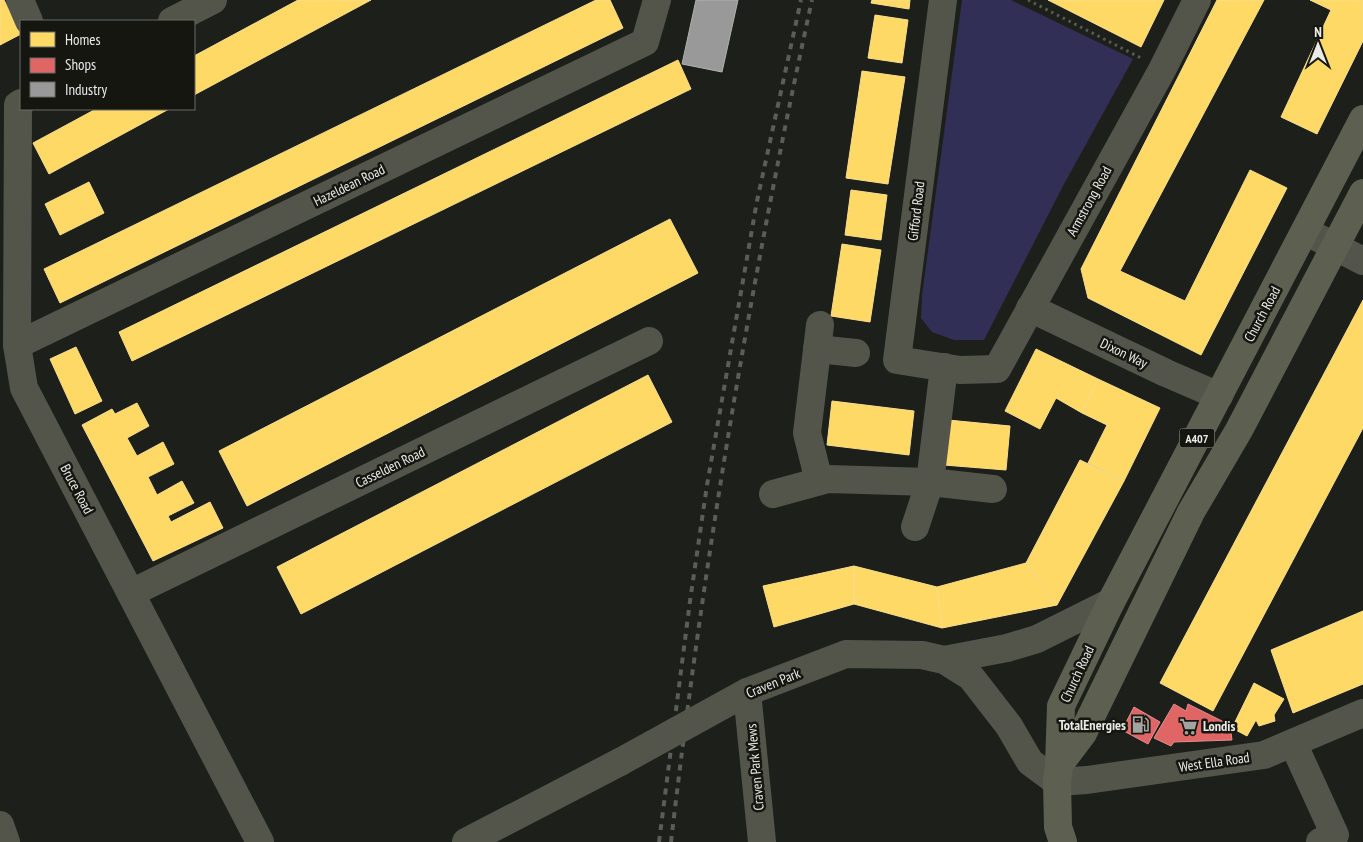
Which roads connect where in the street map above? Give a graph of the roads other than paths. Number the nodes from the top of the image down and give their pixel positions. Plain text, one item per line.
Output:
1 (20, 0) edge
2 (213, 0) edge
3 (942, 0) edge
4 (1197, 0) edge
5 (656, 2) edge
6 (30, 20) edge
7 (174, 20) edge
8 (20, 104) edge
9 (1363, 119) edge
10 (1363, 193) edge
11 (1305, 231) junction
12 (1334, 246) junction
13 (1363, 261) edge
14 (1030, 308) junction
15 (649, 341) dead end
16 (17, 345) junction
17 (856, 353) dead end
18 (952, 368) junction
19 (1219, 396) junction
20 (819, 482) junction
21 (930, 482) junction
22 (993, 489) dead end
23 (773, 494) dead end
24 (915, 527) dead end
25 (131, 593) junction
26 (1111, 602) junction
27 (944, 660) junction
28 (747, 692) junction
29 (1363, 713) edge
30 (1293, 744) junction
31 (1058, 774) junction
32 (260, 842) edge
33 (466, 842) edge
34 (762, 842) edge
35 (1063, 842) edge
36 (1320, 842) edge

1 - 6 street
2 - 7 street
3 - 18 street, Gifford Road
4 - 14 street, Armstrong Road
5 - 16 street, Hazeldean Road
8 - 16 street, Bruce Road
9 - 11 main road, Church Road / A407
10 - 12 main road, A407
11 - 12 street
11 - 19 main road, Church Road / A407
12 - 13 street
12 - 31 main road, A407
14 - 18 street, Armstrong Road
14 - 19 street, Dixon Way
15 - 25 street, Casselden Road
16 - 25 street, Bruce Road
17 - 20 street
18 - 21 street
19 - 26 main road, Church Road / A407
20 - 21 street
20 - 23 street
21 - 22 street
21 - 24 street
25 - 32 street, Bruce Road
26 - 27 street
26 - 31 main road, Church Road / A407
27 - 28 street, Craven Park
27 - 31 street, Craven Park
28 - 33 street, Craven Park, bridge
28 - 34 street, Craven Park Mews
29 - 30 street, West Ella Road
30 - 31 street, West Ella Road
30 - 36 street
31 - 35 main road, A407

